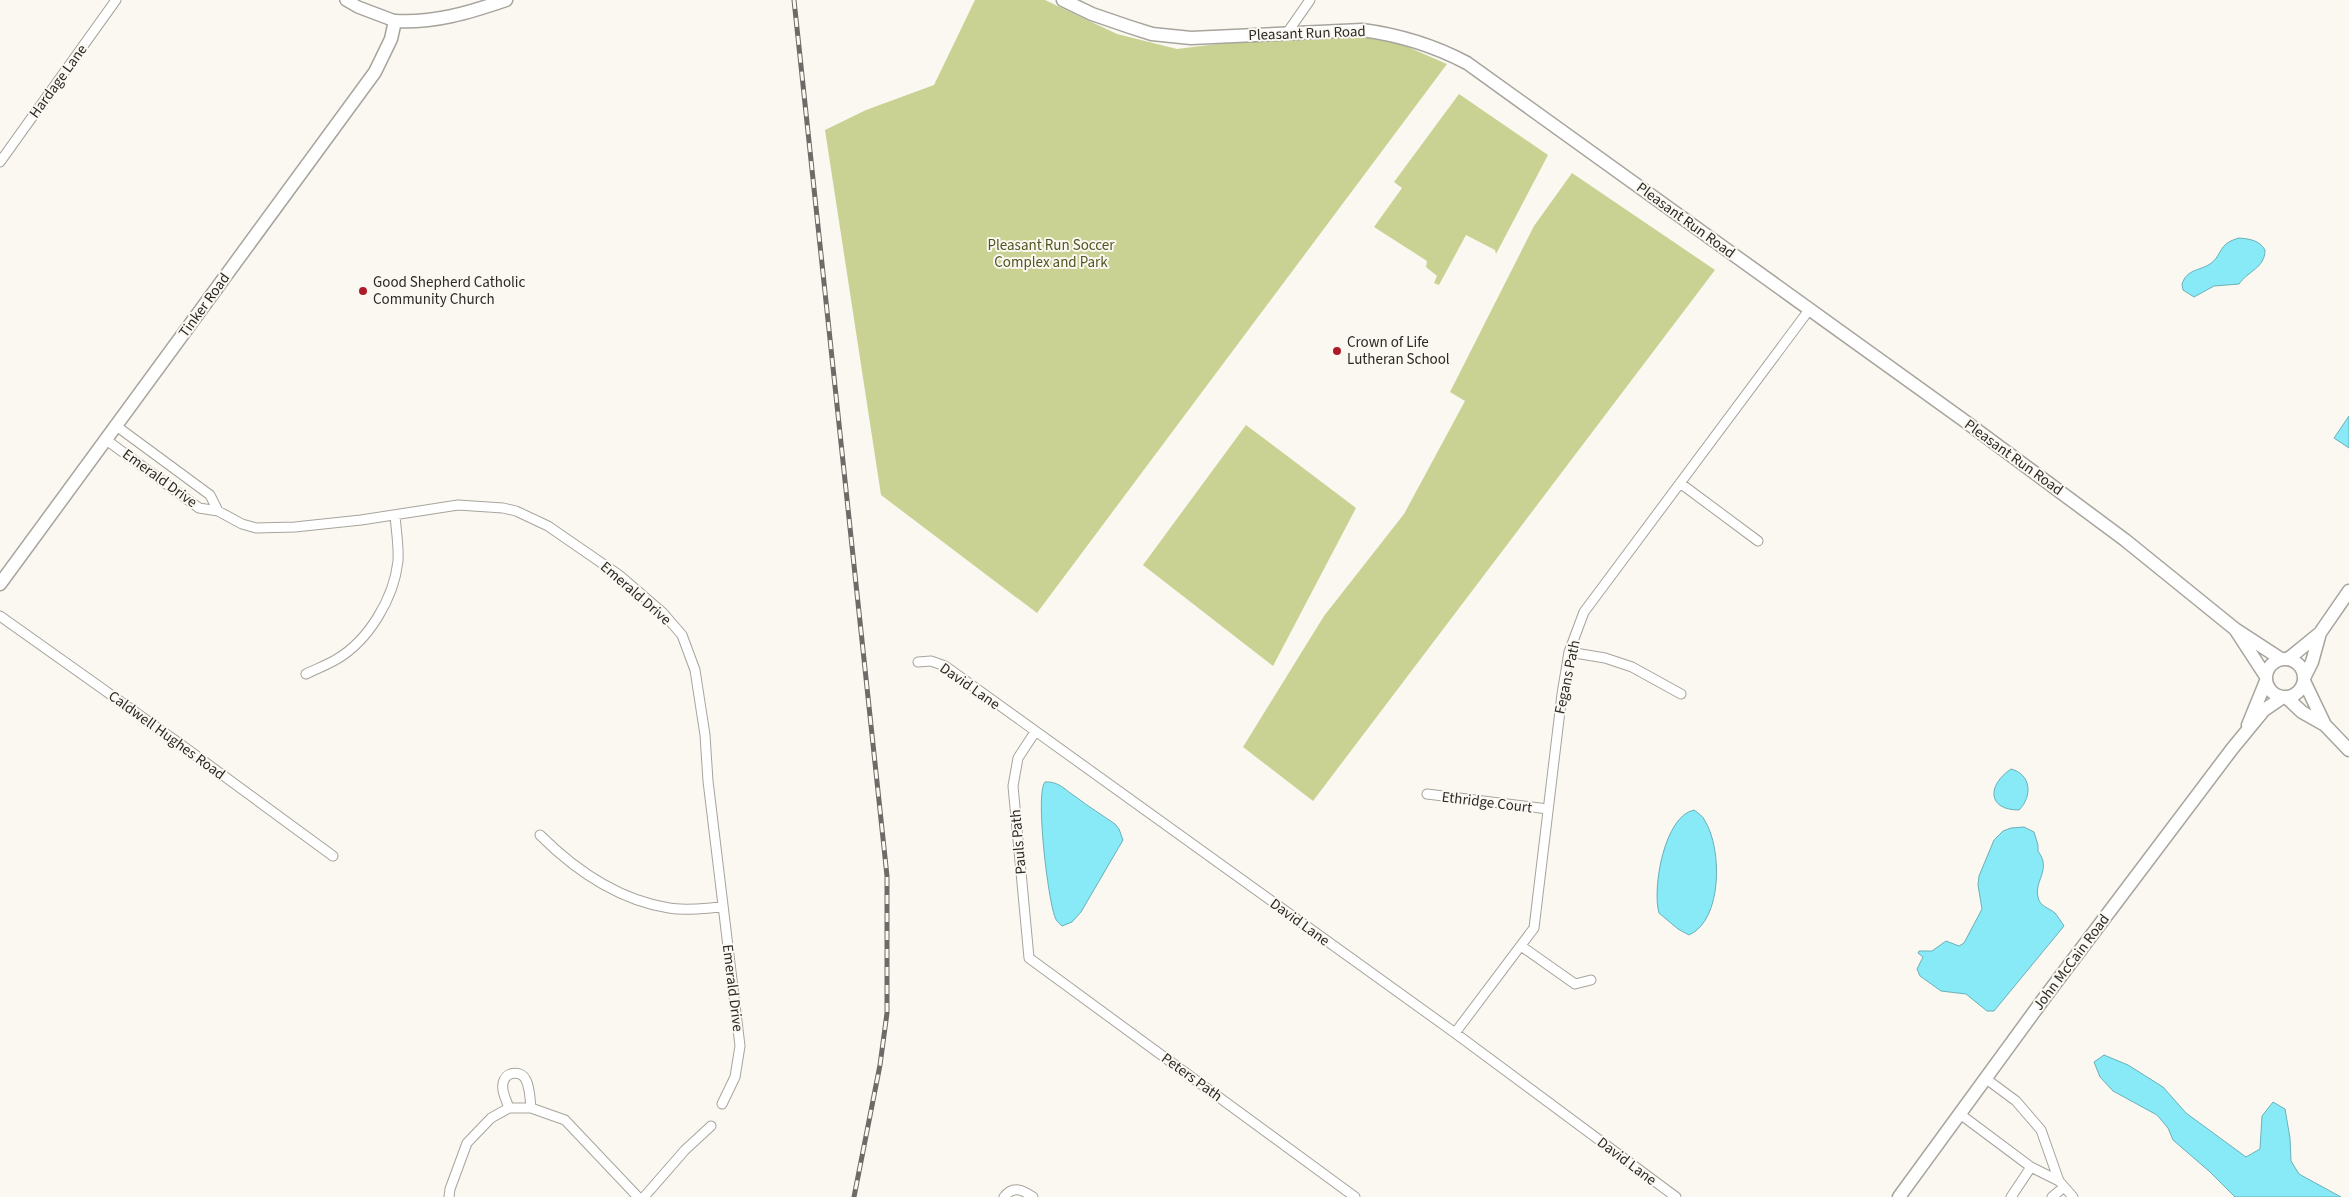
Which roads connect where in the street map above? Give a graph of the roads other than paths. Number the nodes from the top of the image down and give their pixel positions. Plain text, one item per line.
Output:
1 (116, 0) edge
2 (346, 0) edge
3 (506, 0) edge
4 (1063, 0) edge
5 (1310, 0) edge
6 (395, 20) junction
7 (1287, 33) junction
8 (0, 162) edge
9 (1809, 310) junction
10 (115, 425) junction
11 (105, 439) junction
12 (1680, 483) junction
13 (218, 511) junction
14 (395, 515) junction
15 (1758, 541) dead end
16 (0, 584) edge
17 (2349, 591) edge
18 (0, 616) edge
19 (2235, 629) junction
20 (2320, 633) junction
21 (1569, 652) junction
22 (2284, 659) junction
23 (918, 662) dead end
24 (2256, 662) junction
25 (2312, 662) junction
26 (306, 674) dead end
27 (2266, 678) junction
28 (2304, 679) junction
29 (1681, 694) dead end
30 (2260, 695) junction
31 (2285, 697) junction
32 (2313, 699) junction
33 (2325, 725) junction
34 (2247, 730) junction
35 (1035, 732) junction
36 (2349, 750) edge
37 (1427, 794) dead end
38 (1548, 810) junction
39 (540, 835) dead end
40 (333, 856) dead end
41 (723, 907) junction
42 (1521, 946) junction
43 (1029, 958) joint
44 (1591, 980) dead end
45 (1455, 1033) junction
46 (1985, 1078) junction
47 (722, 1104) dead end
48 (509, 1108) junction
49 (531, 1108) junction
50 (1960, 1114) junction
51 (711, 1126) dead end
52 (2031, 1167) junction
53 (2062, 1184) junction
54 (449, 1197) edge
55 (638, 1197) edge
56 (644, 1197) edge
57 (1004, 1197) edge
58 (1033, 1197) edge
59 (1355, 1197) edge
60 (1676, 1197) edge
61 (1899, 1197) edge
62 (2011, 1197) edge
63 (2052, 1197) edge
64 (2073, 1197) edge

1 - 8 street, Hardage Lane
2 - 6 street
3 - 6 main road
4 - 7 main road, Pleasant Run Road
5 - 7 street
6 - 10 main road, Tinker Road
7 - 9 main road, Pleasant Run Road
9 - 12 street, Fegans Path
9 - 19 main road, Pleasant Run Road
10 - 11 main road, Tinker Road
10 - 13 street, Emerald Drive
11 - 13 street, Emerald Drive
11 - 16 main road, Tinker Road
12 - 15 street
12 - 21 street, Fegans Path
13 - 14 street, Emerald Drive
14 - 26 street
14 - 41 street, Emerald Drive
17 - 20 main road
18 - 40 street, Caldwell Hughes Road
19 - 22 main road, Pleasant Run Road
19 - 24 main road, Pleasant Run Road
20 - 22 main road
20 - 25 main road
21 - 29 street
21 - 38 street, Fegans Path
22 - 27 main road
22 - 28 main road
23 - 35 street, David Lane
24 - 27 main road, Pleasant Run Road
24 - 30 main road
25 - 28 main road
25 - 32 main road
27 - 30 main road, John McCain Road
27 - 31 main road
28 - 31 main road
28 - 32 main road
30 - 34 main road, John McCain Road
31 - 33 main road
31 - 34 main road, John McCain Road
32 - 33 main road
33 - 36 main road
34 - 46 main road, John McCain Road
35 - 43 street, Pauls Path
35 - 45 street, David Lane
37 - 38 street, Ethridge Court
38 - 42 street, Fegans Path
39 - 41 street
41 - 47 street, Emerald Drive
42 - 44 street
42 - 45 street, Fegans Path
43 - 59 street, Peters Path
45 - 60 street, David Lane
46 - 50 main road, John McCain Road
46 - 53 street
48 - 49 street
48 - 49 street
48 - 54 street
49 - 55 street
50 - 52 street
50 - 61 main road, John McCain Road
51 - 56 street
52 - 53 street
52 - 62 street
53 - 63 street
53 - 64 street
57 - 58 street

